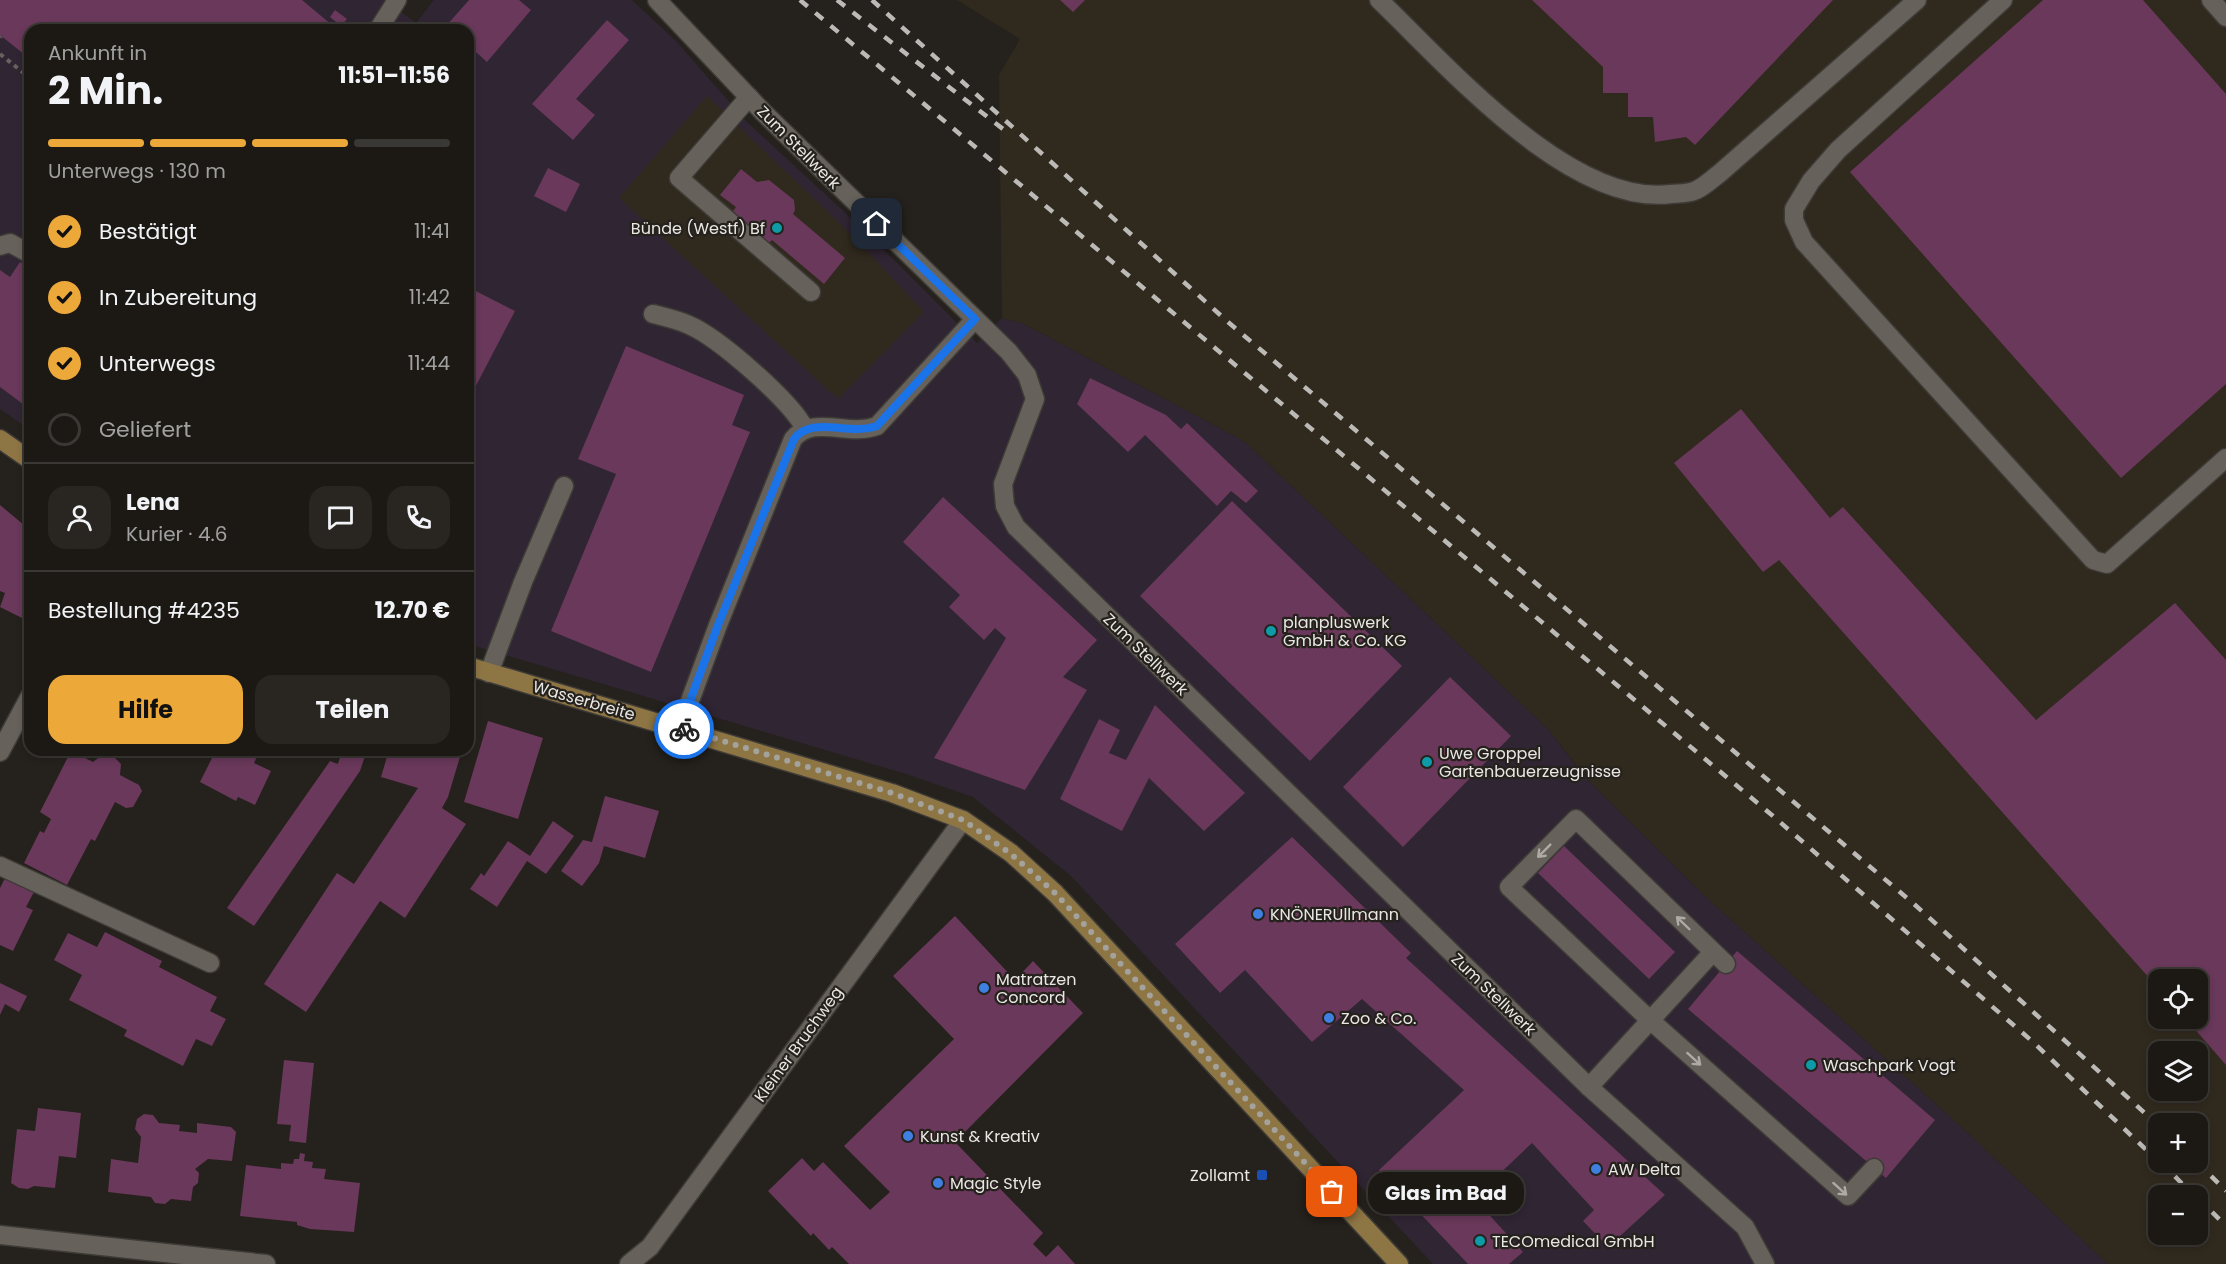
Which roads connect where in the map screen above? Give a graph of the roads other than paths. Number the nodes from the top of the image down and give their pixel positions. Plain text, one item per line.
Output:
1 (397, 0) edge
2 (657, 0) edge
3 (1379, 0) edge
4 (1917, 0) edge
5 (2003, 0) edge
6 (2211, 0) edge
7 (2226, 17) edge
8 (382, 24) edge
9 (749, 97) junction
10 (0, 246) edge
11 (24, 251) edge
12 (811, 292) dead end
13 (653, 314) dead end
14 (975, 319) junction
15 (806, 429) junction
16 (0, 439) edge
17 (24, 456) edge
18 (2226, 458) edge
19 (564, 486) dead end
20 (474, 668) edge
21 (489, 672) junction
22 (24, 707) edge
23 (680, 728) junction
24 (0, 752) edge
25 (963, 820) junction
26 (0, 866) edge
27 (210, 963) dead end
28 (1650, 1020) junction
29 (1589, 1087) junction
30 (1874, 1168) dead end
31 (0, 1235) edge
32 (266, 1264) edge
33 (629, 1264) edge
34 (1399, 1264) edge
35 (1765, 1264) edge

1 - 8 street
2 - 9 street, Zum Stellwerk
3 - 4 street
5 - 18 street
6 - 7 street
9 - 12 street
9 - 14 street, Zum Stellwerk
10 - 11 street
13 - 15 street
14 - 15 street
14 - 29 street, Zum Stellwerk
15 - 23 street
16 - 17 main road
19 - 21 street
20 - 21 main road, Wasserbreite
21 - 23 main road, Wasserbreite
22 - 24 street
23 - 25 main road, Wasserbreite
25 - 33 street, Kleiner Bruchweg
25 - 34 main road, Wasserbreite
26 - 27 street
28 -> 28 street
28 - 29 street
28 -> 30 street
29 - 35 street, Zum Stellwerk
31 - 32 street

